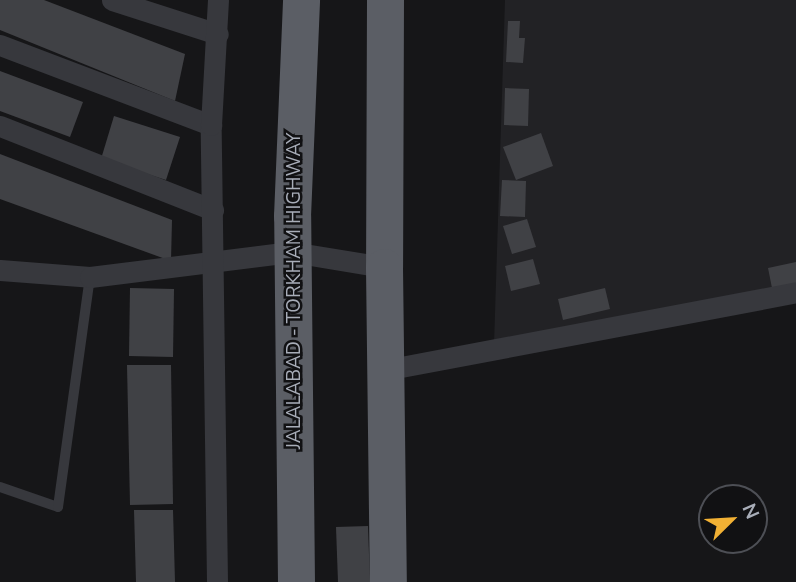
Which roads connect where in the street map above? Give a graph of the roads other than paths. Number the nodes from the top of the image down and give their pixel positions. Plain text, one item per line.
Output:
1 (112, 0) edge
2 (218, 0) edge
3 (301, 0) edge
4 (386, 0) edge
5 (218, 34) junction
6 (0, 45) edge
7 (211, 125) junction
8 (0, 126) edge
9 (213, 210) junction
10 (292, 252) junction
11 (215, 259) junction
12 (384, 267) junction
13 (0, 270) edge
14 (90, 277) junction
15 (796, 292) edge
16 (385, 370) junction
17 (0, 487) edge
18 (217, 582) edge
19 (296, 582) edge
20 (388, 582) edge

1 - 5 street
2 - 5 street
3 - 10 highway, JALALABAD - TORKHAM HIGHWAY
4 - 12 highway
5 - 7 street
6 - 7 street
7 - 9 street
8 - 9 street
9 - 11 street
10 - 11 street
10 - 12 street
10 - 19 highway, JALALABAD - TORKHAM HIGHWAY
11 - 14 street
11 - 18 street
12 - 16 highway
13 - 14 street
14 - 17 lane
15 - 16 street
16 - 20 highway

